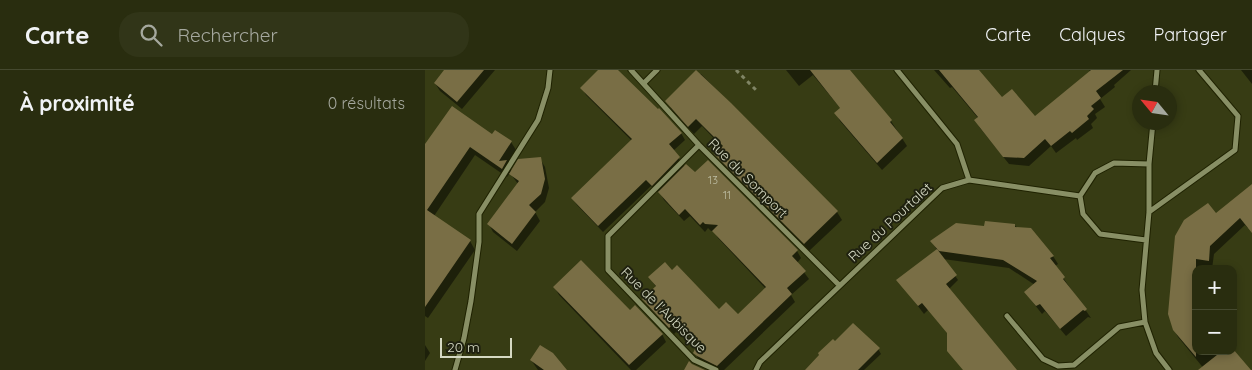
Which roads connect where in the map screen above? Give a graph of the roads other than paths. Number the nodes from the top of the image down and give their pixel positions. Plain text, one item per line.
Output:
1 (550, 70) edge
2 (631, 70) edge
3 (657, 70) edge
4 (897, 70) edge
5 (1157, 70) edge
6 (1199, 70) edge
7 (644, 83) junction
8 (1156, 85) edge
9 (1152, 130) edge
10 (699, 145) junction
11 (1149, 164) junction
12 (969, 180) junction
13 (1080, 196) junction
14 (1149, 212) junction
15 (1147, 240) junction
16 (839, 285) junction
17 (1007, 316) dead end
18 (1145, 322) junction
19 (1058, 368) edge
20 (455, 370) edge
21 (716, 370) edge
22 (756, 370) edge
23 (1169, 370) edge

1 - 20 street
2 - 7 street, Rue du Somport
3 - 7 street
4 - 12 street
5 - 8 street
6 - 14 street
7 - 10 street, Rue du Somport
9 - 11 street
10 - 16 street, Rue du Somport
10 - 21 street, Rue de l'Aubisque
11 - 13 street
11 - 14 street
12 - 13 street, Rue du Pourtalet
12 - 16 street, Rue du Pourtalet
13 - 15 street
14 - 15 street
15 - 18 street
16 - 22 street, Rue du Pourtalet
17 - 19 street
18 - 19 street
18 - 23 street

